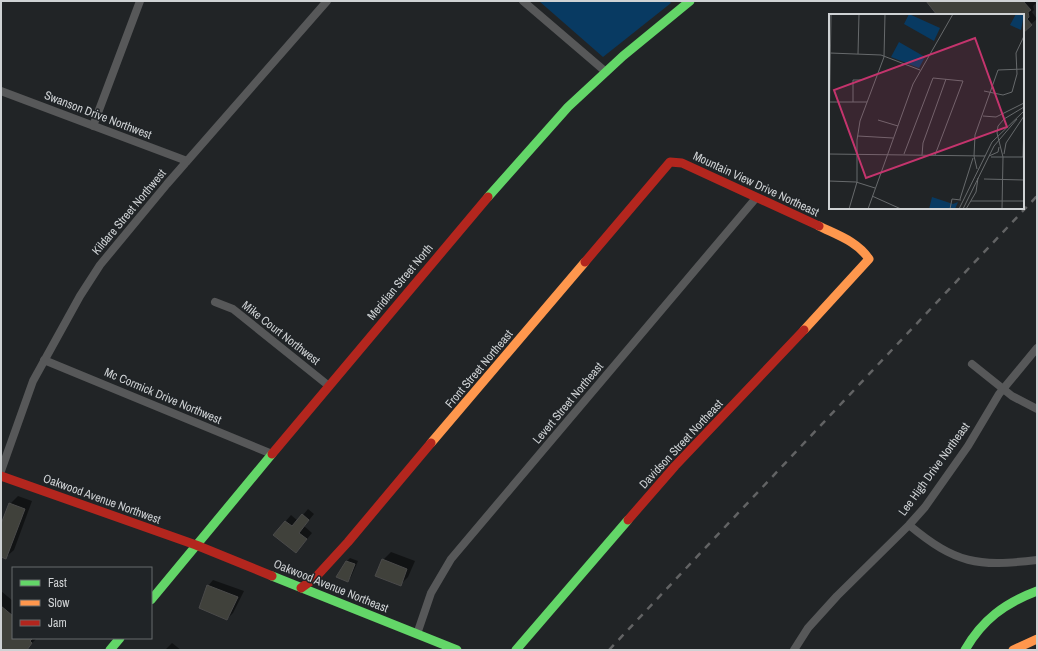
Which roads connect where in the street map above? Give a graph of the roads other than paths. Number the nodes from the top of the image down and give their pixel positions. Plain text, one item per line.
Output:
1 (140, 1) edge
2 (327, 1) edge
3 (523, 1) edge
4 (690, 1) edge
5 (606, 72) junction
6 (1, 91) edge
7 (93, 126) junction
8 (187, 161) junction
9 (670, 162) joint
10 (756, 198) junction
11 (869, 259) joint
12 (215, 302) dead end
13 (1037, 348) edge
14 (44, 360) junction
15 (972, 364) dead end
16 (329, 386) junction
17 (1003, 389) junction
18 (1037, 409) edge
19 (272, 454) junction
20 (1, 471) edge
21 (1, 476) edge
22 (909, 525) junction
23 (196, 545) junction
24 (1037, 560) edge
25 (302, 588) junction
26 (1037, 591) edge
27 (152, 599) edge
28 (417, 634) junction
29 (119, 639) edge
30 (1037, 639) edge
31 (110, 650) edge
32 (457, 650) edge
33 (516, 650) edge
34 (794, 650) edge
35 (965, 650) edge
36 (1013, 650) edge

1 - 7 street
2 - 8 street, Kildare Street Northwest
3 - 5 street
4 - 5 main road, Meridian Street North
5 - 16 main road, Meridian Street North
6 - 7 street, Swanson Drive Northwest
7 - 8 street, Swanson Drive Northwest
8 - 14 street, Kildare Street Northwest
9 - 10 main road, Mountain View Drive Northeast
9 - 25 main road, Front Street Northeast
10 - 11 main road, Mountain View Drive Northeast
10 - 28 street, Levert Street Northeast
11 - 33 main road, Davidson Street Northeast
12 - 16 street, Mike Court Northwest
13 - 17 street, Lee High Drive Northeast
14 - 19 street, Mc Cormick Drive Northwest
14 - 20 street, Kildare Street Northwest
15 - 17 street
16 - 19 main road, Meridian Street North
17 - 18 street
17 - 22 street, Lee High Drive Northeast
19 - 23 main road, Meridian Street North
21 - 23 main road, Oakwood Avenue Northwest
22 - 24 street
22 - 34 street, Lee High Drive Northeast
23 - 25 main road, Oakwood Avenue Northeast
23 - 27 main road, Meridian Street North
25 - 28 main road, Oakwood Avenue Northeast
26 - 35 main road
28 - 32 main road, Oakwood Avenue Northeast
29 - 31 main road
30 - 36 main road

